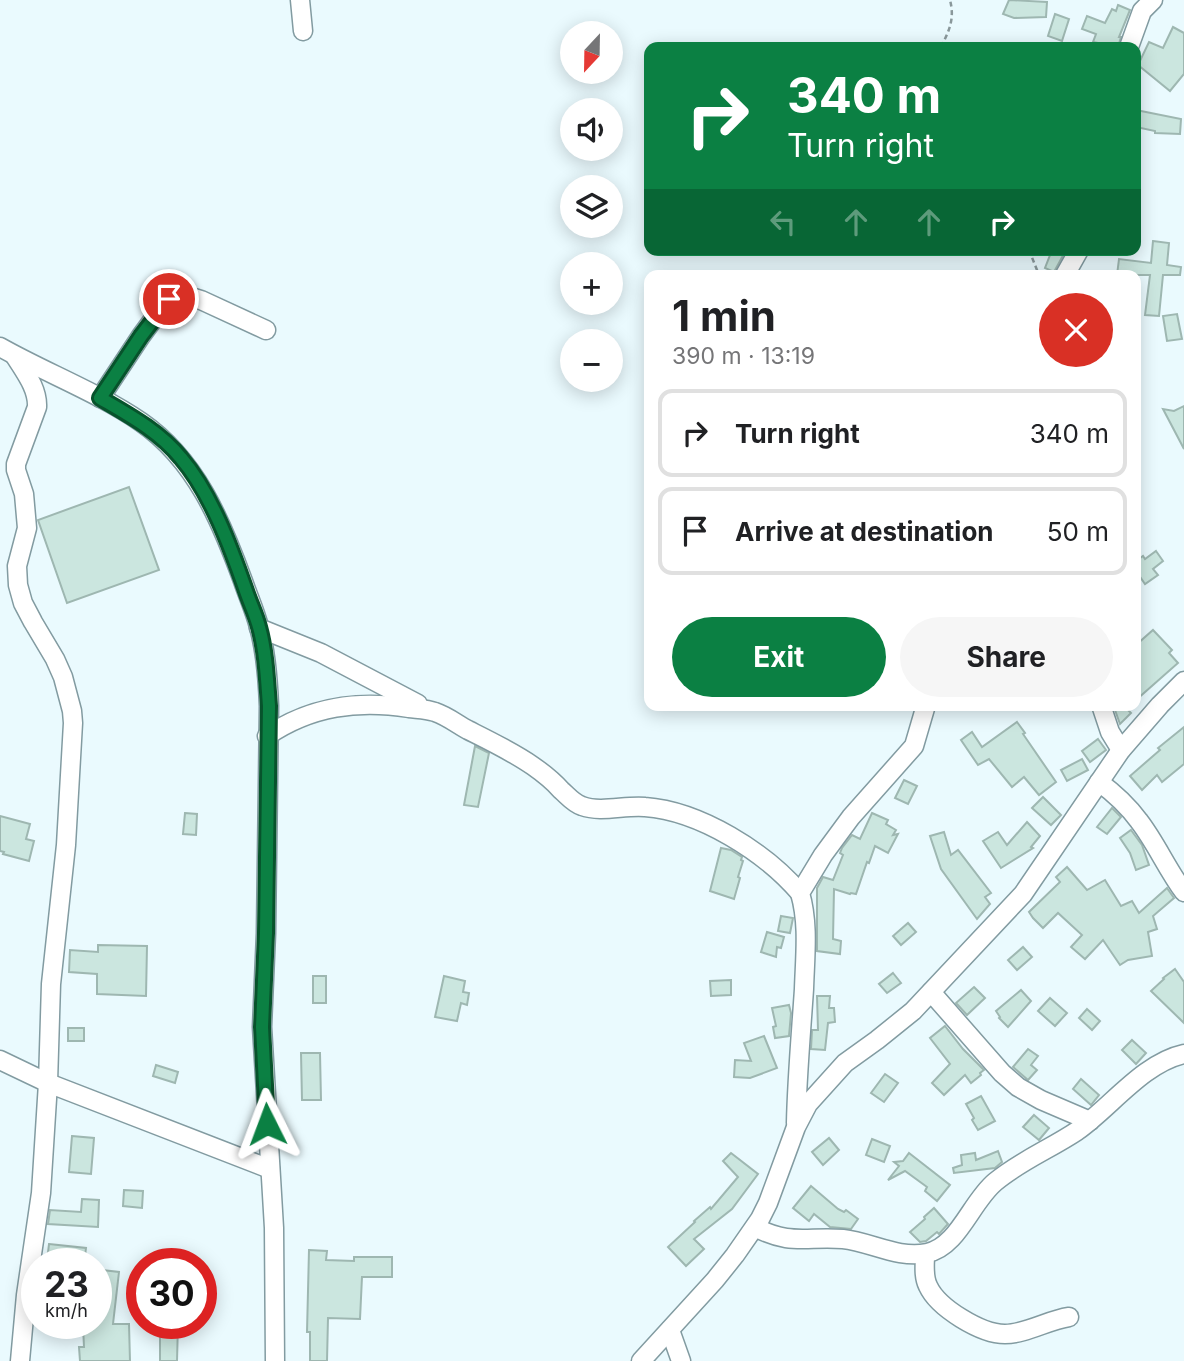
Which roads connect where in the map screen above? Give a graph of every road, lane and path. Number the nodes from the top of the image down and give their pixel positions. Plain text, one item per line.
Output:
1 (300, 0) edge
2 (950, 0) edge
3 (1145, 4) edge
4 (303, 31) dead end
5 (943, 42) edge
6 (1131, 42) edge
7 (265, 330) dead end
8 (7, 351) edge
9 (100, 398) junction
10 (260, 628) junction
11 (1184, 681) edge
12 (924, 711) edge
13 (1103, 711) edge
14 (434, 712) junction
15 (267, 736) junction
16 (1121, 750) junction
17 (1099, 782) junction
18 (1184, 892) edge
19 (800, 893) junction
20 (930, 992) junction
21 (1184, 1054) edge
22 (0, 1060) edge
23 (48, 1083) junction
24 (1090, 1121) junction
25 (796, 1127) junction
26 (270, 1169) junction
27 (755, 1227) junction
28 (925, 1254) junction
29 (1069, 1317) dead end
30 (670, 1330) junction
31 (20, 1361) edge
32 (275, 1361) edge
33 (641, 1361) edge
34 (681, 1361) edge

1 - 4 street
2 - 5 path
3 - 6 street
7 - 9 street
8 - 9 street
8 - 23 street
9 - 10 street
10 - 14 street
10 - 15 street
11 - 16 street
12 - 19 street
13 - 16 street
14 - 15 street
14 - 19 street
15 - 26 street
16 - 17 street
17 - 18 street
17 - 20 street
19 - 25 street
20 - 24 street
20 - 25 street
21 - 24 street
22 - 23 street
23 - 26 street
23 - 31 street
24 - 28 street
25 - 27 street
26 - 32 street
27 - 28 street
27 - 30 street
28 - 29 street
30 - 33 street
30 - 34 street

